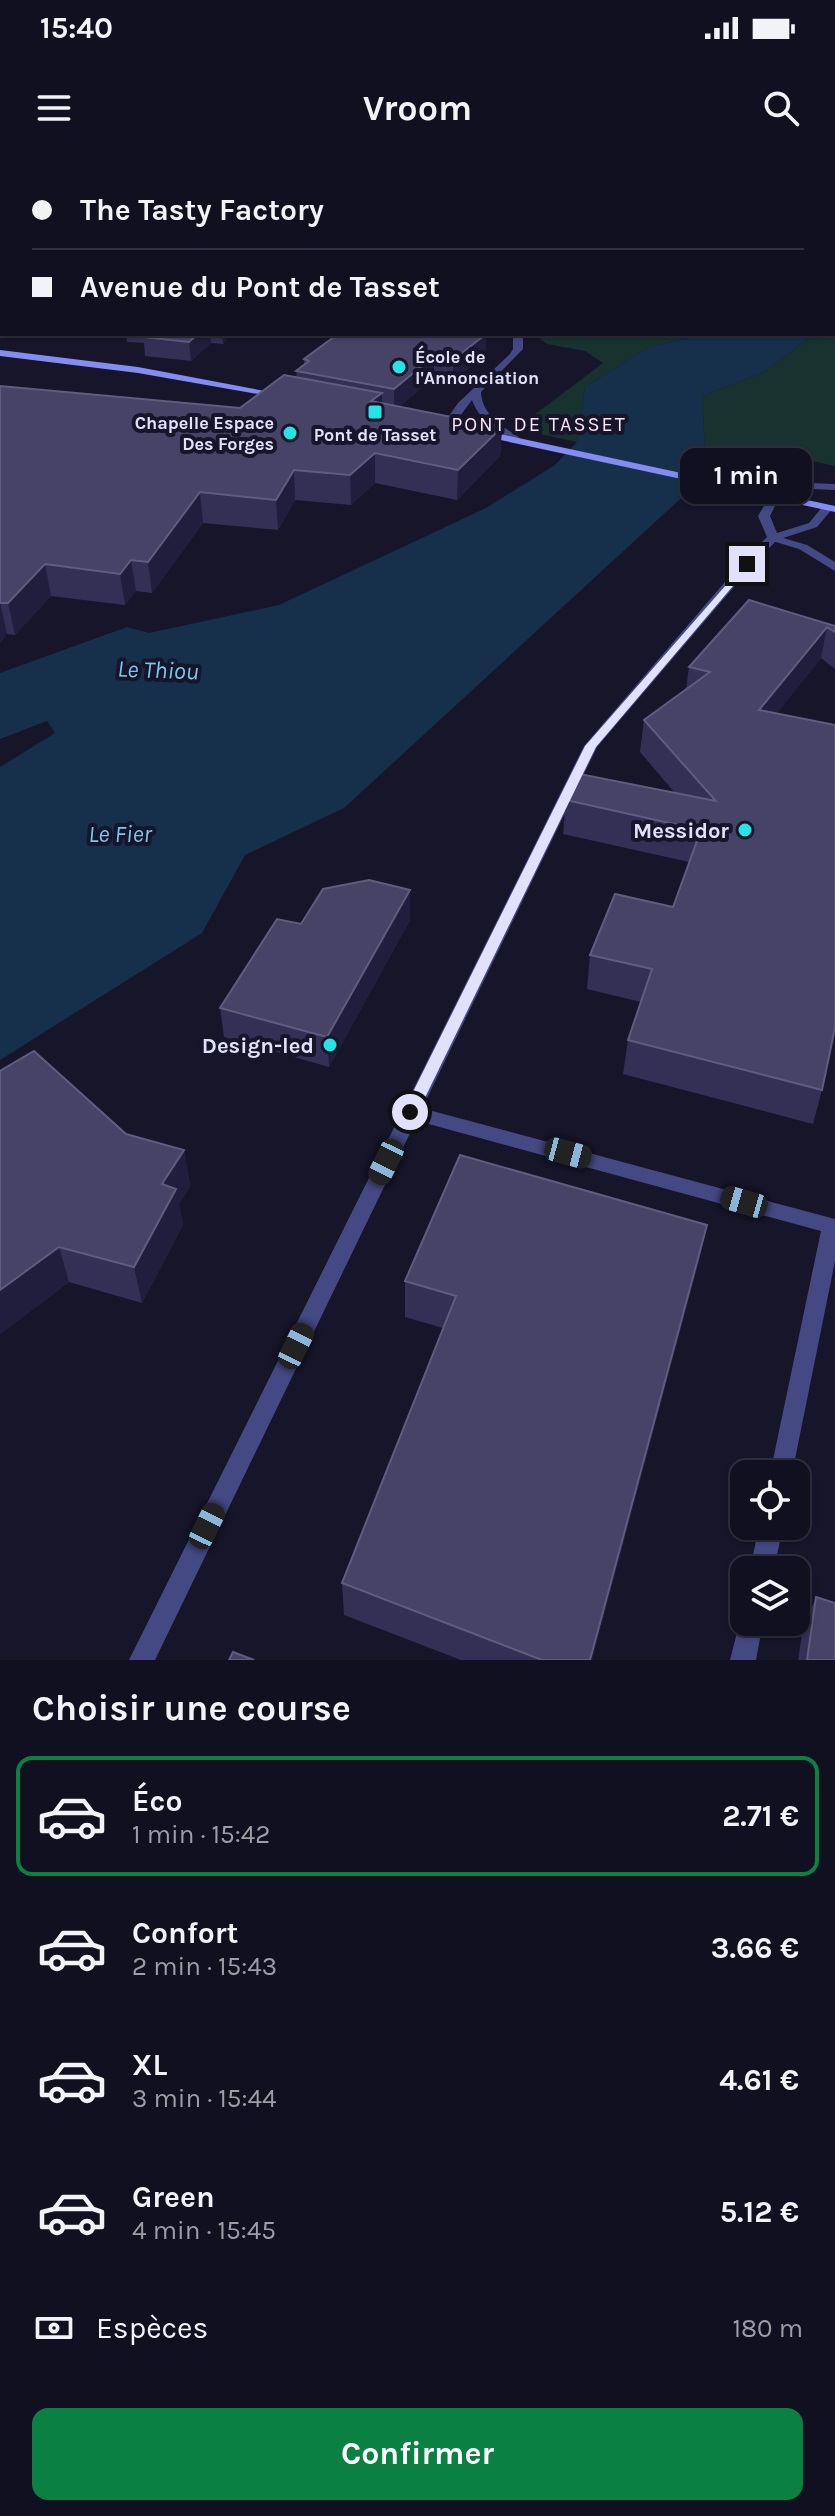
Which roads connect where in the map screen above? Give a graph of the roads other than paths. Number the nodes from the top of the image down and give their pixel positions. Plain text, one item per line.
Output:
1 (518, 336) edge
2 (0, 353) edge
3 (476, 390) junction
4 (287, 396) edge
5 (434, 424) edge
6 (457, 428) junction
7 (516, 440) junction
8 (835, 487) edge
9 (775, 496) junction
10 (831, 508) edge
11 (773, 538) junction
12 (835, 567) edge
13 (410, 1112) junction
14 (833, 1226) edge
15 (784, 1460) edge
16 (748, 1636) edge
17 (142, 1660) edge
18 (743, 1660) edge

1 - 3 street
2 - 4 main road
3 - 6 street
3 - 7 street
5 - 6 main road
6 - 7 main road
7 - 9 main road
8 - 9 street
9 - 10 main road
9 - 11 street
10 - 11 street
11 - 12 street
11 - 13 street
13 - 14 street
13 - 17 street
14 - 15 street
16 - 18 street

